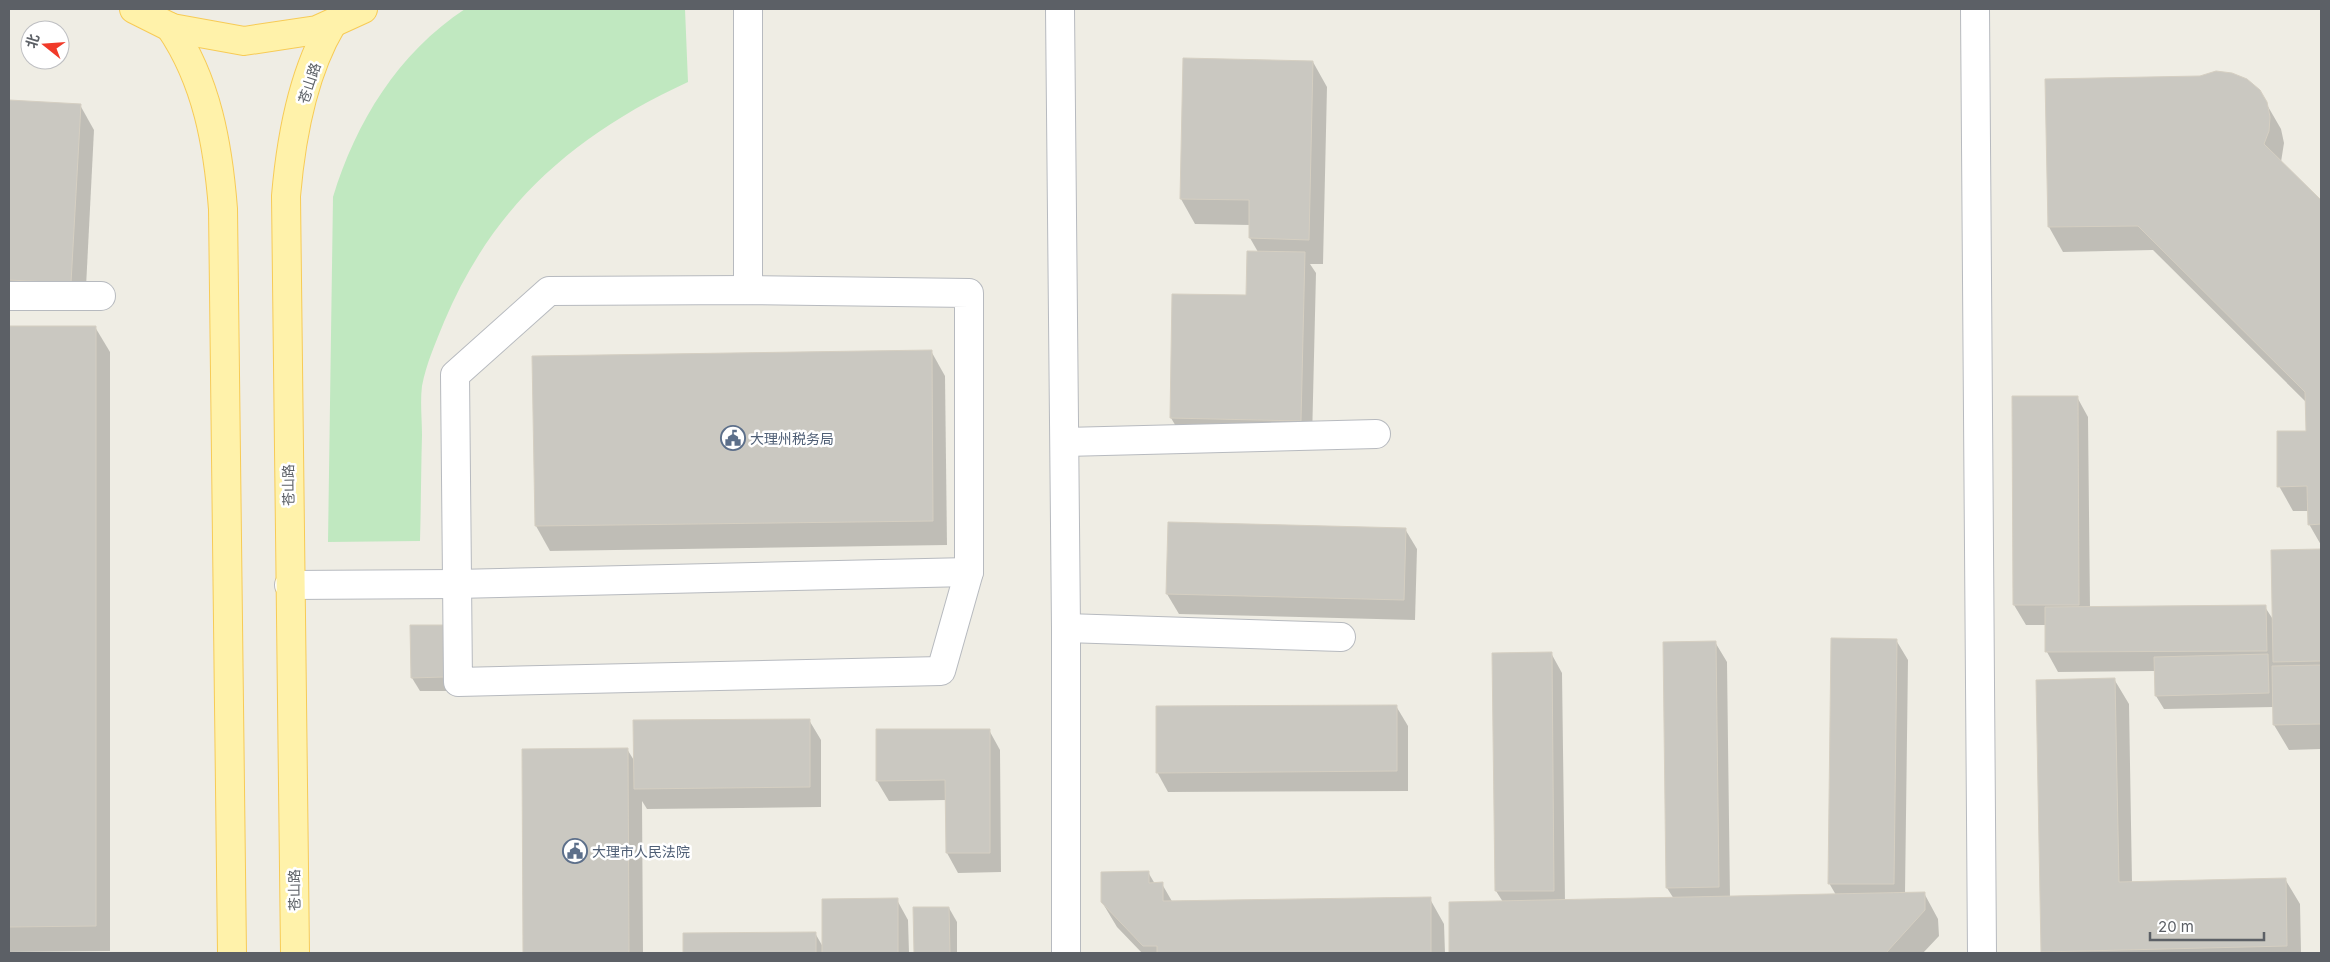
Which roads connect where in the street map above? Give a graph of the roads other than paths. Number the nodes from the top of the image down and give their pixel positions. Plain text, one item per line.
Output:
1 (134, 9) edge
2 (363, 9) edge
3 (748, 9) edge
4 (1060, 9) edge
5 (1975, 9) edge
6 (332, 24) junction
7 (170, 26) junction
8 (748, 290) junction
9 (9, 296) edge
10 (101, 296) dead end
11 (1376, 434) dead end
12 (1065, 442) junction
13 (969, 572) junction
14 (456, 584) junction
15 (289, 585) junction
16 (1066, 628) junction
17 (1341, 637) dead end
18 (232, 953) edge
19 (295, 953) edge
20 (1066, 953) edge
21 (1982, 953) edge

1 - 7 main road
2 - 6 main road
3 - 8 street
4 - 12 street
5 - 21 street
6 - 7 main road
6 - 15 main road, 苍山路
7 - 18 main road
8 - 13 street
8 - 14 street
9 - 10 street
11 - 12 street
12 - 16 street
13 - 14 street
13 - 14 street
14 - 15 street
15 - 19 main road, 苍山路
16 - 17 street
16 - 20 street

